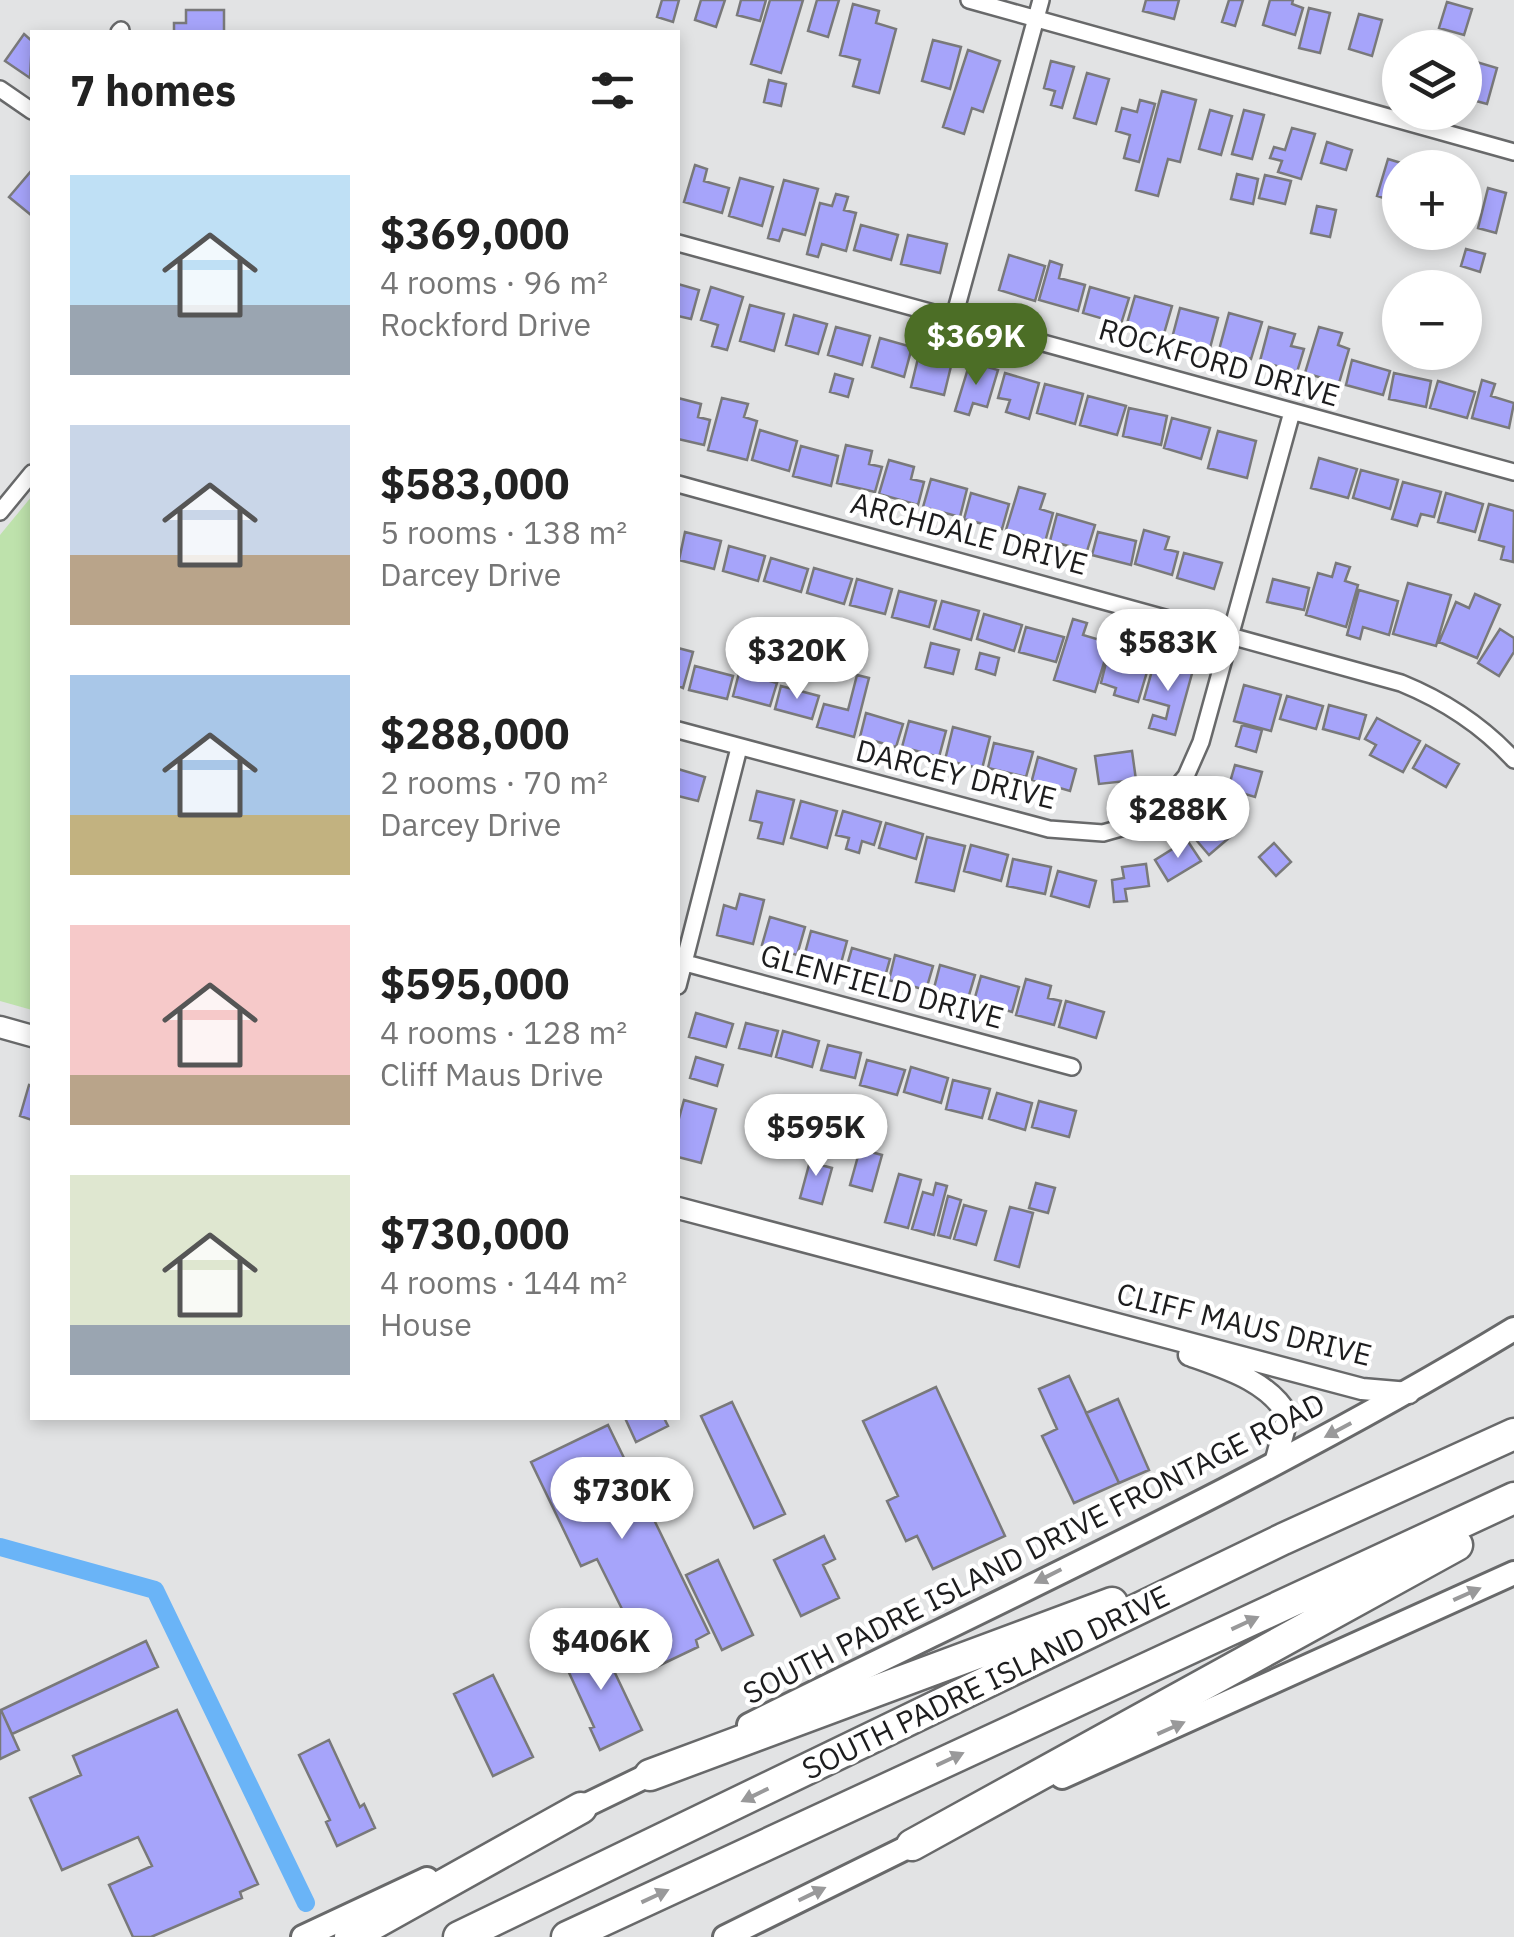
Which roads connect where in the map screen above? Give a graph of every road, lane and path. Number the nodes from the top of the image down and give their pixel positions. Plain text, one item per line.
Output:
1 (970, 0) edge
2 (1040, 0) edge
3 (1036, 18) junction
4 (0, 89) edge
5 (30, 110) edge
6 (1514, 152) edge
7 (680, 244) edge
8 (954, 317) junction
9 (1292, 412) junction
10 (1514, 472) edge
11 (30, 475) edge
12 (680, 485) edge
13 (0, 512) edge
14 (1231, 634) junction
15 (680, 731) edge
16 (739, 748) junction
17 (1514, 760) edge
18 (681, 962) edge
19 (0, 1027) edge
20 (30, 1035) edge
21 (1072, 1066) dead end
22 (680, 1209) edge
23 (1065, 1311) junction
24 (1514, 1329) edge
25 (1409, 1392) junction
26 (1514, 1434) edge
27 (1275, 1463) junction
28 (1514, 1498) edge
29 (1514, 1514) edge
30 (1283, 1539) junction
31 (1514, 1572) edge
32 (650, 1774) junction
33 (581, 1808) junction
34 (912, 1845) junction
35 (302, 1937) edge
36 (350, 1937) edge
37 (460, 1937) edge
38 (566, 1937) edge
39 (725, 1937) edge

1 - 3 street
2 - 3 street
3 - 6 street
3 - 8 street
4 - 5 street
7 - 8 street, ROCKFORD DRIVE
8 - 9 street, ROCKFORD DRIVE
9 - 10 street, ROCKFORD DRIVE
9 - 14 street, DARCEY DRIVE
11 - 13 street
12 - 14 street, ARCHDALE DRIVE
14 - 16 street, DARCEY DRIVE
14 - 17 street, ARCHDALE DRIVE
15 - 16 street, DARCEY DRIVE
16 - 18 street
18 - 21 street, GLENFIELD DRIVE
19 - 20 street
22 - 23 street, CLIFF MAUS DRIVE
23 - 25 street, CLIFF MAUS DRIVE
23 - 27 street, CLIFF MAUS DRIVE
24 - 25 main road, SOUTH PADRE ISLAND DRIVE FRONTAGE ROAD
25 -> 27 main road, SOUTH PADRE ISLAND DRIVE FRONTAGE ROAD
26 - 30 highway, SOUTH PADRE ISLAND DRIVE
27 -> 32 main road, SOUTH PADRE ISLAND DRIVE FRONTAGE ROAD
38 -> 28 highway, SOUTH PADRE ISLAND DRIVE
29 - 34 highway
30 - 32 highway
30 -> 37 highway, SOUTH PADRE ISLAND DRIVE
34 -> 31 main road
32 - 33 main road, SOUTH PADRE ISLAND DRIVE FRONTAGE ROAD
33 - 35 main road, SOUTH PADRE ISLAND DRIVE FRONTAGE ROAD
33 - 36 highway
39 -> 34 main road

